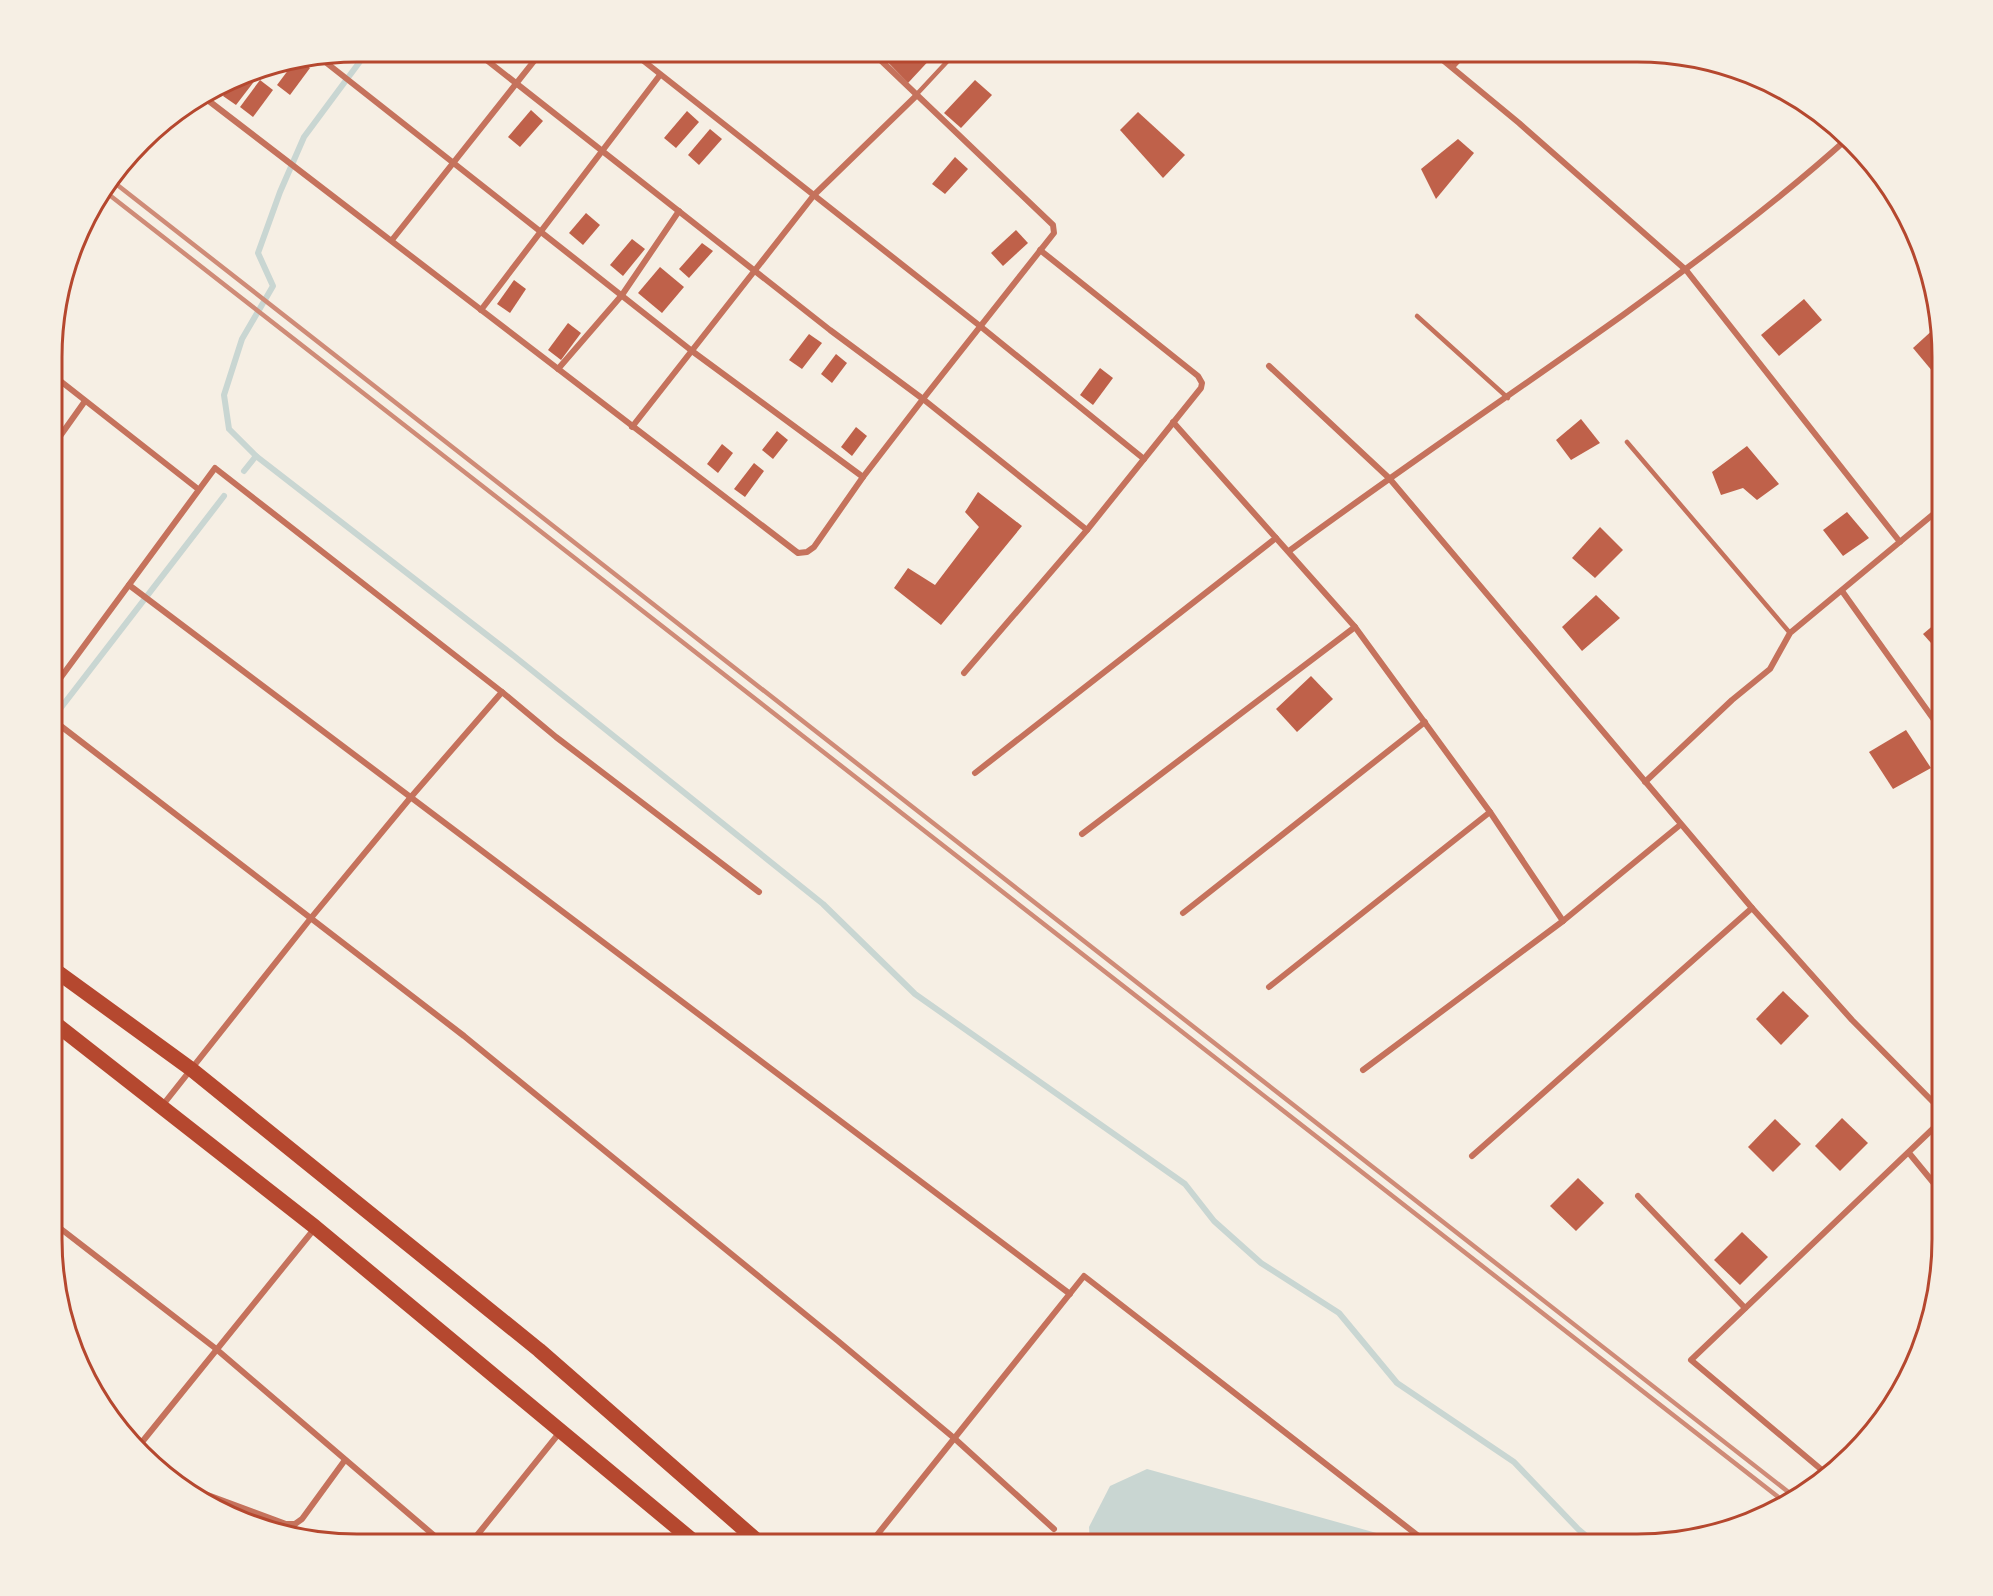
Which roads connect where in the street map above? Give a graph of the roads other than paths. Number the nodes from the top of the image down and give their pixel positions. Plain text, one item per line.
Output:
1 (489, 62) edge
2 (533, 62) edge
3 (644, 62) edge
4 (882, 62) edge
5 (947, 62) edge
6 (1446, 62) edge
7 (1457, 62) edge
8 (327, 63) edge
9 (1452, 67) junction
10 (660, 75) junction
11 (517, 83) junction
12 (916, 96) junction
13 (209, 101) edge
14 (1841, 144) edge
15 (603, 150) junction
16 (455, 163) junction
17 (814, 195) junction
18 (679, 211) junction
19 (541, 231) junction
20 (392, 240) junction
21 (1040, 250) junction
22 (1686, 270) junction
23 (755, 271) junction
24 (622, 295) junction
25 (482, 310) junction
26 (1417, 316) dead end
27 (980, 326) junction
28 (692, 351) junction
29 (1269, 366) dead end
30 (558, 369) junction
31 (62, 382) edge
32 (1508, 398) junction
33 (923, 399) junction
34 (85, 401) junction
35 (1173, 422) junction
36 (632, 428) junction
37 (62, 433) edge
38 (1627, 442) dead end
39 (1144, 459) junction
40 (862, 477) junction
41 (1389, 478) junction
42 (198, 489) junction
43 (1932, 515) edge
44 (1087, 530) junction
45 (1276, 538) junction
46 (1900, 542) junction
47 (1288, 551) junction
48 (129, 585) junction
49 (1842, 591) junction
50 (1355, 627) junction
51 (1790, 633) junction
52 (964, 673) dead end
53 (62, 676) edge
54 (502, 692) junction
55 (1932, 717) edge
56 (1425, 722) junction
57 (62, 727) edge
58 (975, 773) dead end
59 (1645, 782) junction
60 (411, 796) junction
61 (1490, 812) junction
62 (1680, 825) junction
63 (1082, 834) dead end
64 (759, 892) dead end
65 (1752, 908) junction
66 (1183, 913) dead end
67 (310, 918) junction
68 (1563, 921) junction
69 (62, 975) edge
70 (1269, 987) dead end
71 (62, 1029) edge
72 (191, 1070) junction
73 (1363, 1070) dead end
74 (1932, 1101) edge
75 (162, 1106) junction
76 (1932, 1130) edge
77 (1908, 1153) junction
78 (1472, 1156) dead end
79 (1932, 1181) edge
80 (1638, 1196) dead end
81 (315, 1227) junction
82 (62, 1230) edge
83 (1070, 1294) junction
84 (1745, 1308) junction
85 (215, 1348) junction
86 (561, 1432) junction
87 (954, 1438) junction
88 (142, 1442) edge
89 (345, 1460) junction
90 (1821, 1469) edge
91 (212, 1497) edge
92 (1054, 1529) dead end
93 (432, 1534) edge
94 (478, 1534) edge
95 (685, 1534) edge
96 (749, 1534) edge
97 (878, 1534) edge
98 (1416, 1534) edge

1 - 11 street
2 - 11 street
3 - 10 street
4 - 12 street
5 - 12 lane
6 - 9 street
7 - 9 street
8 - 16 street
9 - 22 street
10 - 15 street
10 - 17 street
11 - 15 street
11 - 16 street
12 - 17 street
12 - 21 street
13 - 20 street
14 - 22 street
15 - 18 street
15 - 19 street
16 - 19 street
16 - 20 street
17 - 23 street
17 - 27 street
18 - 23 street
18 - 24 street
19 - 24 street
19 - 25 street
20 - 25 street
21 - 27 street
21 - 35 street
22 - 32 street
22 - 46 street
23 - 28 street
23 - 33 street
24 - 28 street
24 - 30 street
25 - 30 street
26 - 32 lane
27 - 33 street
27 - 39 street
28 - 36 street
28 - 40 street
29 - 41 street
30 - 36 street
31 - 34 street
32 - 41 street
33 - 40 street
33 - 44 street
34 - 37 street
34 - 42 street
35 - 39 street
35 - 45 street
36 - 40 street
38 - 51 lane
39 - 44 street
41 - 47 street
41 - 59 street
42 - 48 street
42 - 54 street
43 - 46 street
44 - 52 street
45 - 47 street
45 - 58 street
46 - 49 street
47 - 50 street
48 - 53 street
48 - 60 street
49 - 51 street
49 - 55 street
50 - 56 street
50 - 63 street
51 - 59 street
54 - 60 street
54 - 64 street
56 - 61 street
56 - 66 street
57 - 67 street
59 - 62 street
60 - 67 street
60 - 83 street
61 - 68 street
61 - 70 street
62 - 65 street
62 - 68 street
65 - 74 street
65 - 78 street
67 - 72 street
67 - 87 street
68 - 73 street
69 - 72 main road
71 - 75 main road
72 - 75 street
72 - 96 main road
75 - 81 main road
76 - 77 street
77 - 79 street
77 - 84 street
80 - 84 street
81 - 85 street
81 - 86 main road
82 - 85 street
83 - 87 street
83 - 98 street
84 - 90 street
85 - 88 street
85 - 89 street
86 - 94 street
86 - 95 main road
87 - 92 street
87 - 97 street
89 - 91 street
89 - 93 street

